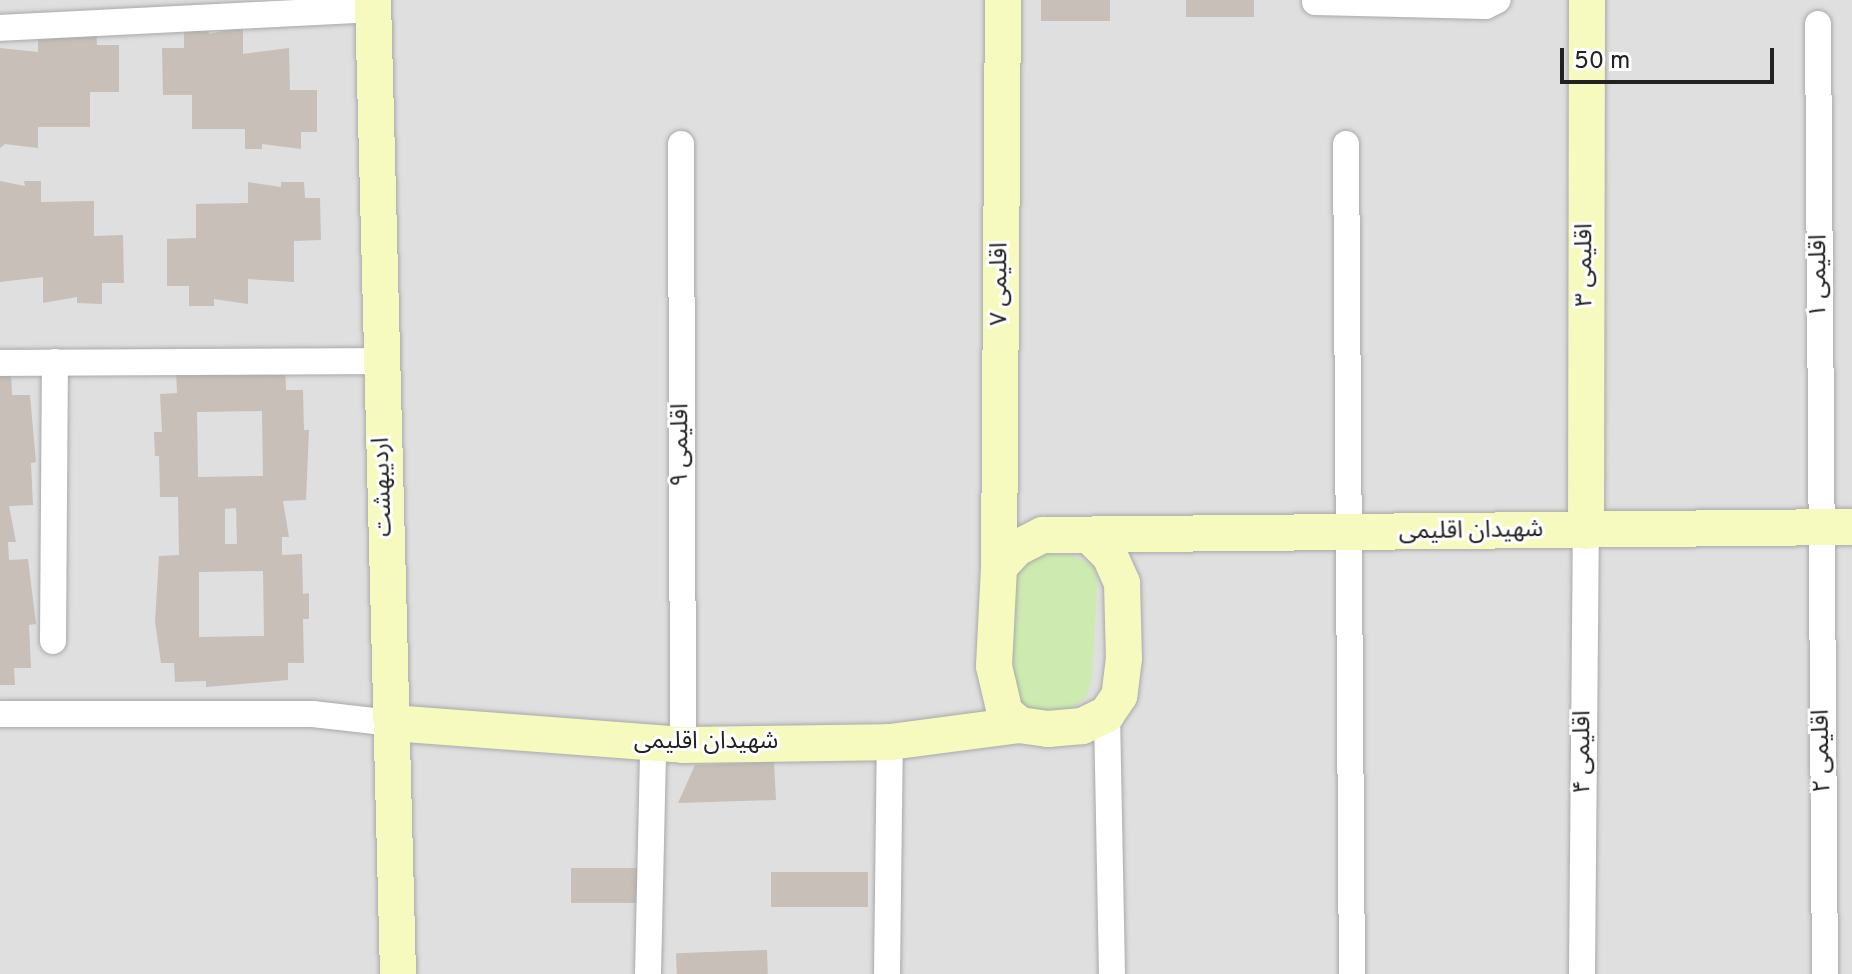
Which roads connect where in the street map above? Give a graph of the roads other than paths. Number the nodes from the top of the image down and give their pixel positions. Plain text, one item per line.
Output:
1 (1003, 0) edge
2 (1498, 0) edge
3 (1587, 0) edge
4 (1315, 2) dead end
5 (373, 4) edge
6 (1818, 24) dead end
7 (0, 28) edge
8 (681, 144) dead end
9 (1346, 144) dead end
10 (379, 361) junction
11 (55, 362) junction
12 (0, 363) edge
13 (1000, 479) junction
14 (1837, 527) edge
15 (1586, 531) junction
16 (1350, 534) junction
17 (1043, 535) junction
18 (1168, 536) junction
19 (1091, 537) junction
20 (999, 567) junction
21 (1122, 583) junction
22 (53, 641) dead end
23 (0, 714) edge
24 (1107, 714) junction
25 (392, 723) junction
26 (1020, 725) junction
27 (890, 742) junction
28 (668, 745) junction
29 (398, 974) edge
30 (648, 974) edge
31 (887, 974) edge
32 (1112, 974) edge
33 (1352, 974) edge
34 (1582, 974) edge
35 (1825, 974) edge

1 - 13 street, اقلیمی ۷
2 - 4 street
3 - 15 street, اقلیمی ۳
5 - 7 street
5 - 10 street, اردیبهشت
6 - 14 street, اقلیمی ۱
8 - 28 street, اقلیمی ۹
9 - 16 street
10 - 11 street
10 - 25 street, اردیبهشت
11 - 12 street
11 - 22 street
13 - 17 street
13 - 20 street, اقلیمی ۷
14 - 15 street, شهیدان اقلیمی
14 - 35 street, اقلیمی ۲
15 - 16 street, شهیدان اقلیمی
15 - 34 street, اقلیمی ۴
16 - 18 street, شهیدان اقلیمی
16 - 33 street
17 - 19 street
17 - 20 street
18 - 19 street, شهیدان اقلیمی
18 - 21 street
19 - 21 street
20 - 26 street
21 - 24 street
23 - 25 street
24 - 26 street
24 - 32 street
25 - 28 street, شهیدان اقلیمی
25 - 29 street, اردیبهشت
26 - 27 street, شهیدان اقلیمی
27 - 28 street, شهیدان اقلیمی
27 - 31 street
28 - 30 street, اقلیمی ۹

